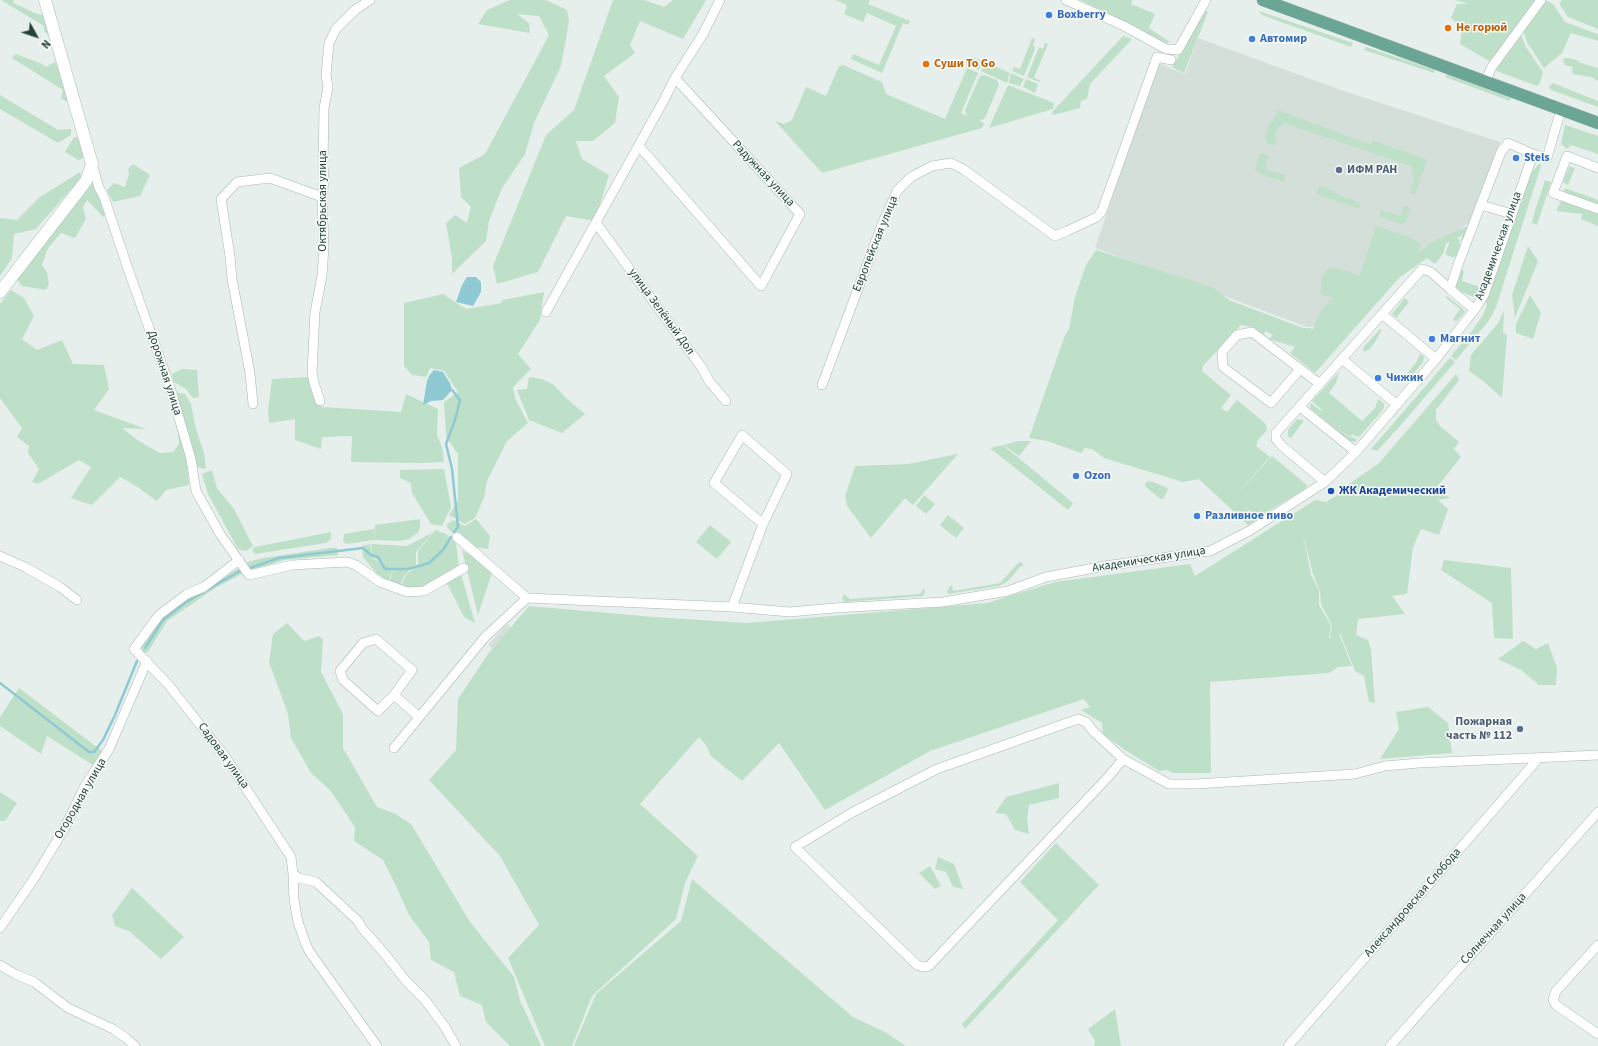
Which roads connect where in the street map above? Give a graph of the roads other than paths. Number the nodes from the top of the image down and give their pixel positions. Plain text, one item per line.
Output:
1 (46, 0) edge
2 (370, 0) edge
3 (720, 0) edge
4 (1066, 0) edge
5 (1206, 0) edge
6 (1263, 0) edge
7 (1541, 0) edge
8 (1171, 60) dead end
9 (675, 78) junction
10 (1486, 81) junction
11 (1561, 109) junction
12 (1598, 122) edge
13 (639, 146) junction
14 (1533, 154) junction
15 (92, 164) junction
16 (1598, 168) edge
17 (322, 196) junction
18 (1481, 205) junction
19 (1598, 209) edge
20 (1512, 214) junction
21 (596, 223) junction
22 (1450, 289) junction
23 (0, 292) edge
24 (1475, 309) junction
25 (546, 312) dead end
26 (1382, 314) junction
27 (1342, 359) junction
28 (1436, 359) junction
29 (1300, 368) junction
30 (822, 384) dead end
31 (1320, 384) junction
32 (320, 401) dead end
33 (726, 401) dead end
34 (254, 404) dead end
35 (1397, 405) junction
36 (1300, 407) junction
37 (1356, 452) junction
38 (1325, 482) junction
39 (763, 524) junction
40 (457, 538) dead end
41 (0, 556) edge
42 (244, 568) junction
43 (464, 568) dead end
44 (527, 598) junction
45 (77, 600) dead end
46 (732, 607) junction
47 (147, 662) junction
48 (394, 695) junction
49 (419, 717) junction
50 (394, 748) dead end
51 (1598, 755) edge
52 (1123, 759) junction
53 (1538, 759) junction
54 (1598, 812) edge
55 (293, 874) junction
56 (0, 928) edge
57 (1598, 945) edge
58 (0, 965) edge
59 (1598, 1034) edge
60 (135, 1046) edge
61 (377, 1046) edge
62 (456, 1046) edge
63 (1288, 1046) edge
64 (1390, 1046) edge

1 - 15 street
2 - 17 street, Октябрьская улица
3 - 9 street
4 - 5 street
6 - 10 main road
7 - 10 street
8 - 30 street, Европейская улица
9 - 13 street
9 - 13 street, Радужная улица
10 - 11 main road
11 - 12 main road
11 - 14 street
13 - 21 street
14 - 18 street
14 - 20 street, Академическая улица
15 - 23 street
15 - 42 street, Дорожная улица
16 - 19 street
17 - 32 street, Октябрьская улица
17 - 34 street
18 - 20 street
18 - 22 street
20 - 24 street, Академическая улица
21 - 25 street
21 - 33 street, улица Зелёный Дол
22 - 24 street
22 - 26 street
24 - 28 street, Академическая улица
26 - 27 street
26 - 28 street
27 - 31 street
27 - 35 street
28 - 35 street, Академическая улица
29 - 29 street
29 - 31 street
31 - 36 street
35 - 37 street, Академическая улица
36 - 37 street
36 - 38 street
37 - 38 street, Академическая улица
38 - 46 street, Академическая улица
39 - 39 street
39 - 46 street
40 - 44 street
41 - 45 street
42 - 43 street
42 - 47 street, Садовая улица
44 - 46 street, Академическая улица
44 - 49 street
47 - 55 street, Садовая улица
47 - 56 street, Огородная улица
48 - 48 street
48 - 49 street
49 - 50 street
51 - 53 street
52 - 52 street
52 - 53 street
53 - 63 street, Александровская Слобода
54 - 64 street, Солнечная улица
55 - 61 street, Садовая улица
55 - 62 street
57 - 59 street
58 - 60 street

